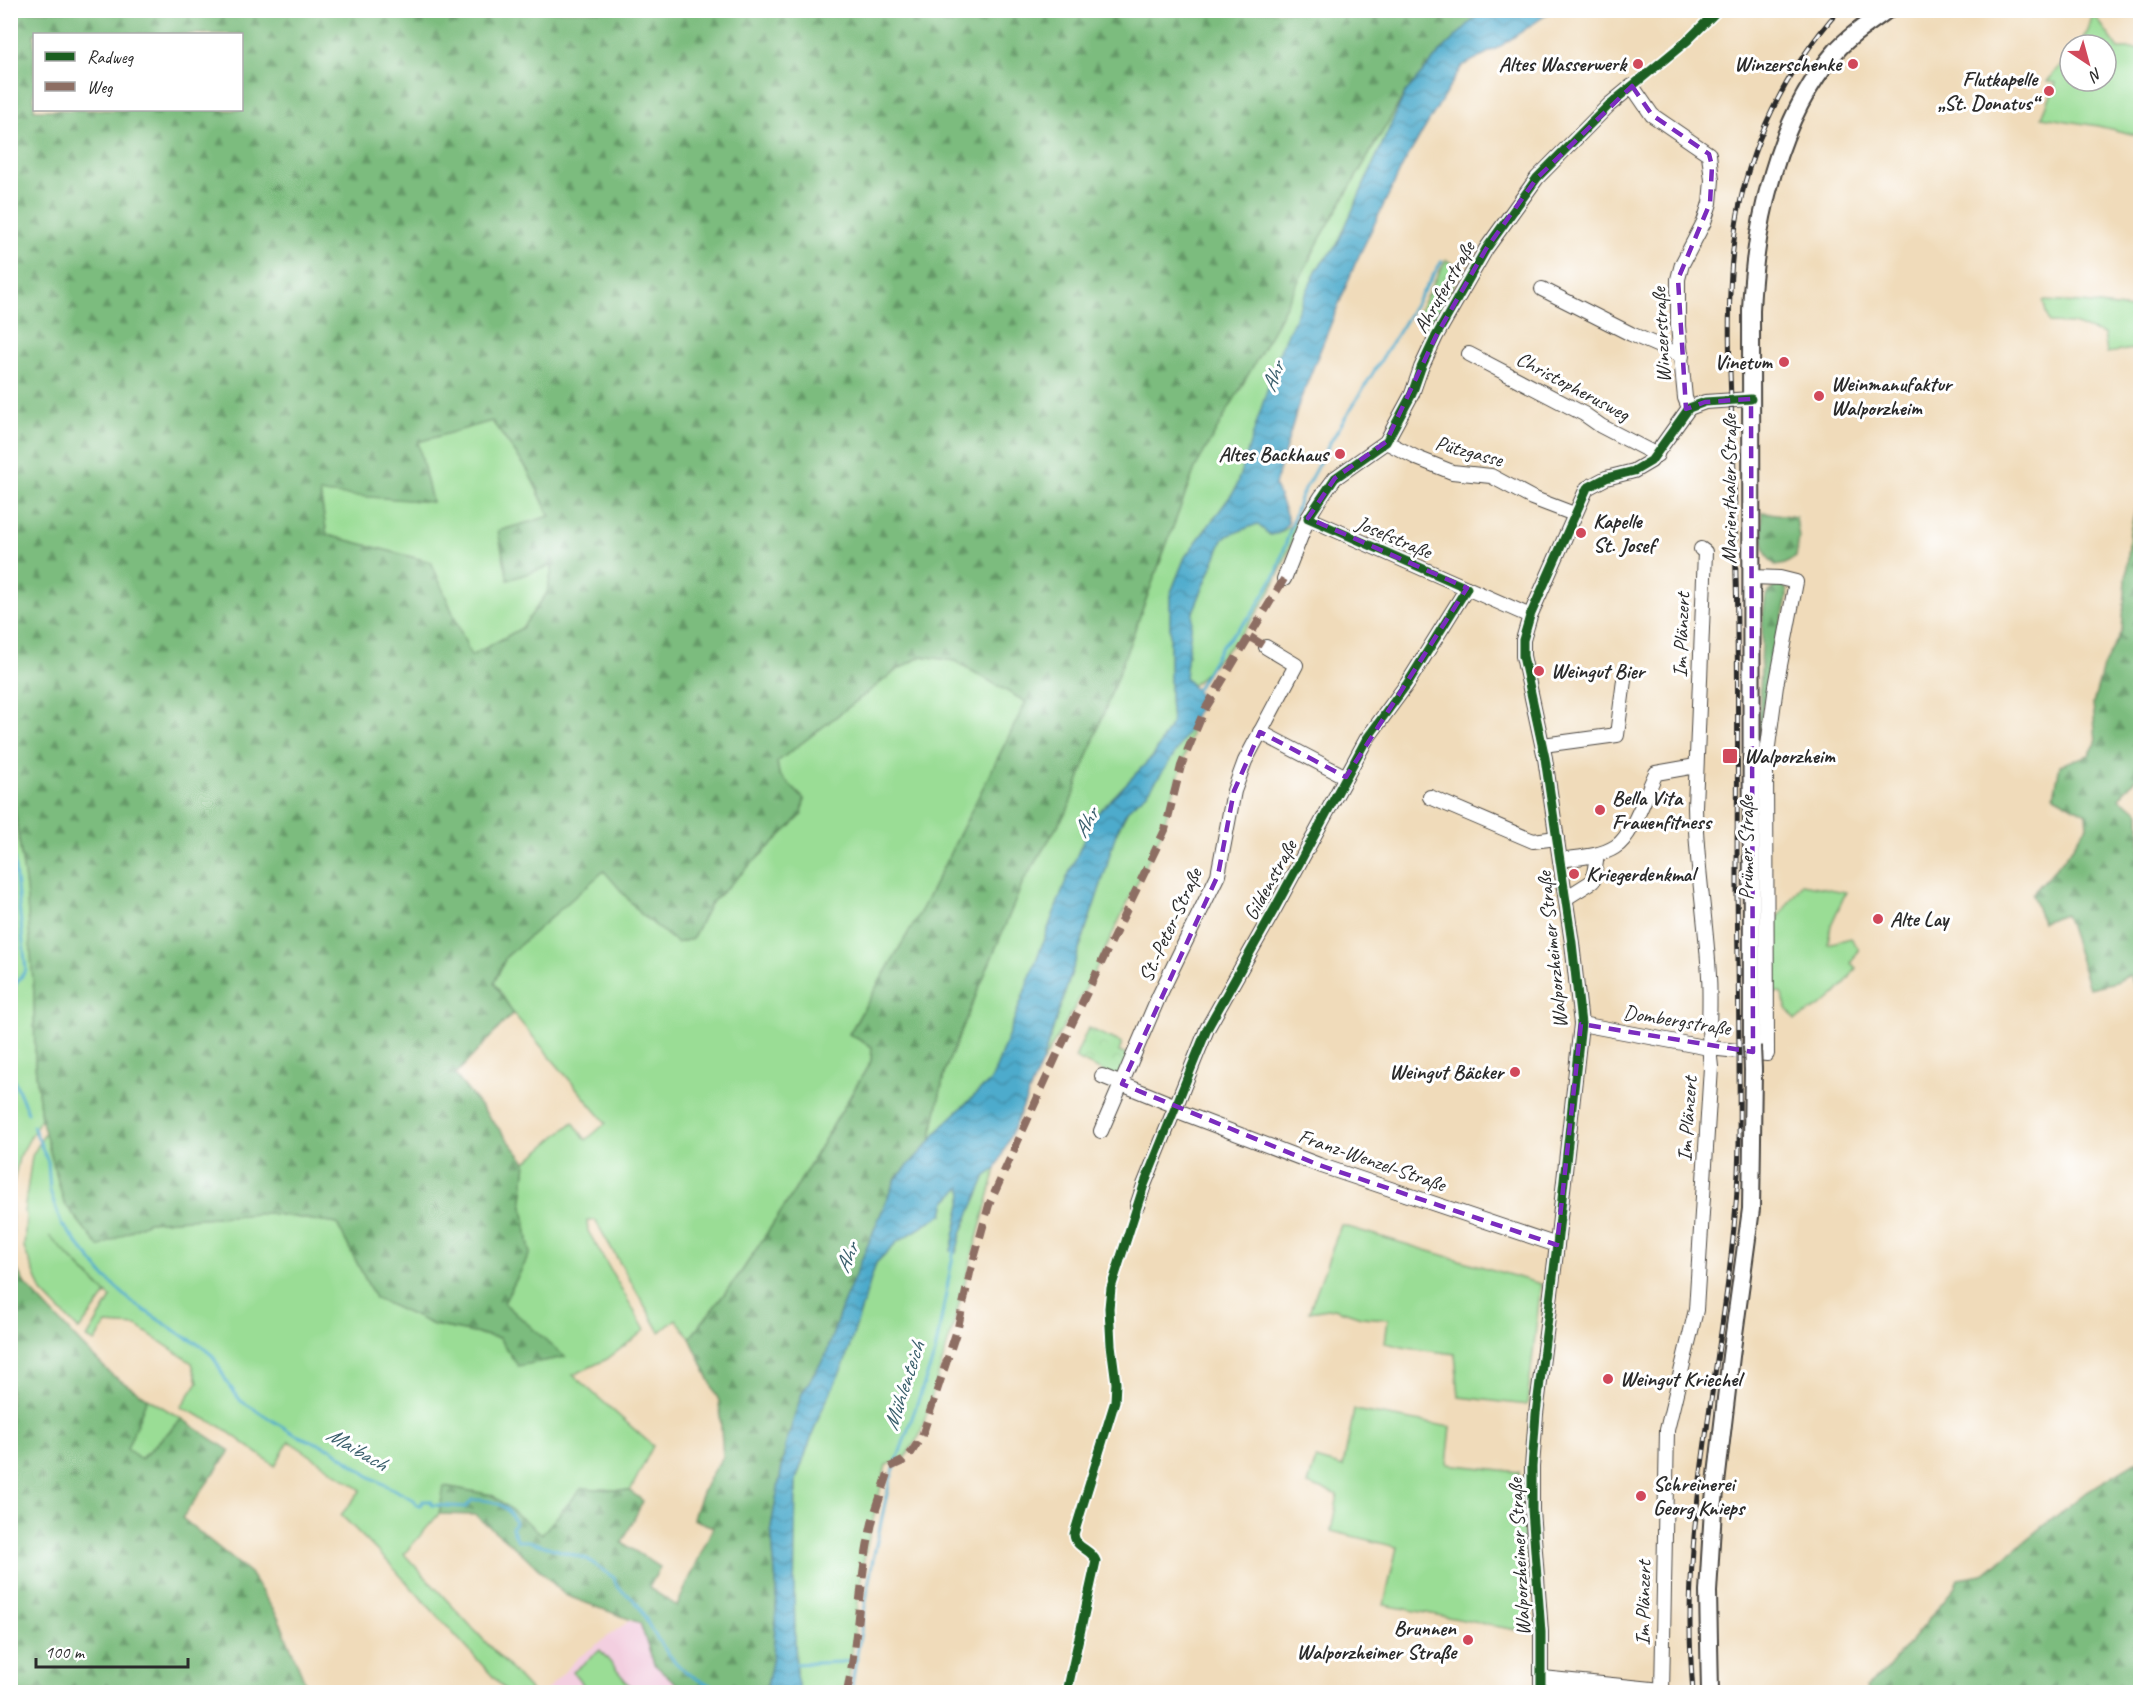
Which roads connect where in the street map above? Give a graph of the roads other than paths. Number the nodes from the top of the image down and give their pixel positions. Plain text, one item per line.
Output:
1 (1887, 10) edge
2 (1632, 86) joint
3 (1542, 289) dead end
4 (1469, 354) dead end
5 (1682, 356) junction
6 (1751, 399) junction
7 (1689, 408) junction
8 (1386, 442) junction
9 (1657, 455) junction
10 (1574, 514) junction
11 (1316, 522) junction
12 (1701, 549) dead end
13 (1752, 577) junction
14 (1284, 579) dead end
15 (1467, 588) junction
16 (1530, 616) junction
17 (1266, 647) dead end
18 (1624, 680) dead end
19 (1260, 732) junction
20 (1543, 745) junction
21 (1696, 766) junction
22 (1346, 777) junction
23 (1430, 797) dead end
24 (1557, 838) junction
25 (1597, 855) junction
26 (1560, 860) junction
27 (1566, 898) junction
28 (1581, 1024) junction
29 (1709, 1048) junction
30 (1760, 1050) junction
31 (1102, 1076) dead end
32 (1122, 1084) junction
33 (1176, 1108) junction
34 (1101, 1131) dead end
35 (1137, 1206) dead end
36 (1557, 1245) junction
37 (1542, 1678) junction
38 (1662, 1691) edge
39 (1541, 1692) edge
40 (1710, 1692) edge

1 - 6 main road, Marienthaler Straße
2 - 5 street, Winzerstraße
2 - 8 street, Ahruferstraße
3 - 5 street
4 - 9 street, Christopherusweg
5 - 7 street, Winzerstraße
6 - 7 street
6 - 13 main road, Marienthaler Straße
7 - 9 street, Walporzheimer Straße
8 - 10 street, Pützgasse
8 - 11 street, Ahruferstraße
9 - 10 street, Walporzheimer Straße
10 - 16 street, Walporzheimer Straße
11 - 14 street, Ahruferstraße
11 - 15 street, Josefstraße
12 - 21 street, Im Plänzert
13 - 30 main road, Marienthaler Straße
13 - 30 street, Prümer Straße
15 - 16 street, Josefstraße
15 - 22 street, Gildenstraße
16 - 20 street, Walporzheimer Straße
17 - 19 street, St.-Peter-Straße
18 - 20 street
19 - 22 street
19 - 32 street, St.-Peter-Straße
20 - 24 street, Walporzheimer Straße
21 - 25 street
21 - 29 street, Im Plänzert
22 - 33 street, Gildenstraße
23 - 24 street
24 - 26 street, Walporzheimer Straße
25 - 26 street
25 - 27 street
26 - 27 street, Walporzheimer Straße
27 - 28 street, Walporzheimer Straße
28 - 29 street, Dombergstraße
28 - 36 street, Walporzheimer Straße
29 - 30 street, Dombergstraße
29 - 38 street, Im Plänzert
30 - 40 main road, Marienthaler Straße, bridge
31 - 32 street, Franz-Wenzel-Straße
32 - 33 street, Franz-Wenzel-Straße
32 - 34 street, St.-Peter-Straße
33 - 35 street, Gildenstraße
33 - 36 street, Franz-Wenzel-Straße
36 - 37 street, Walporzheimer Straße
37 - 38 street
37 - 39 street, Walporzheimer Straße

